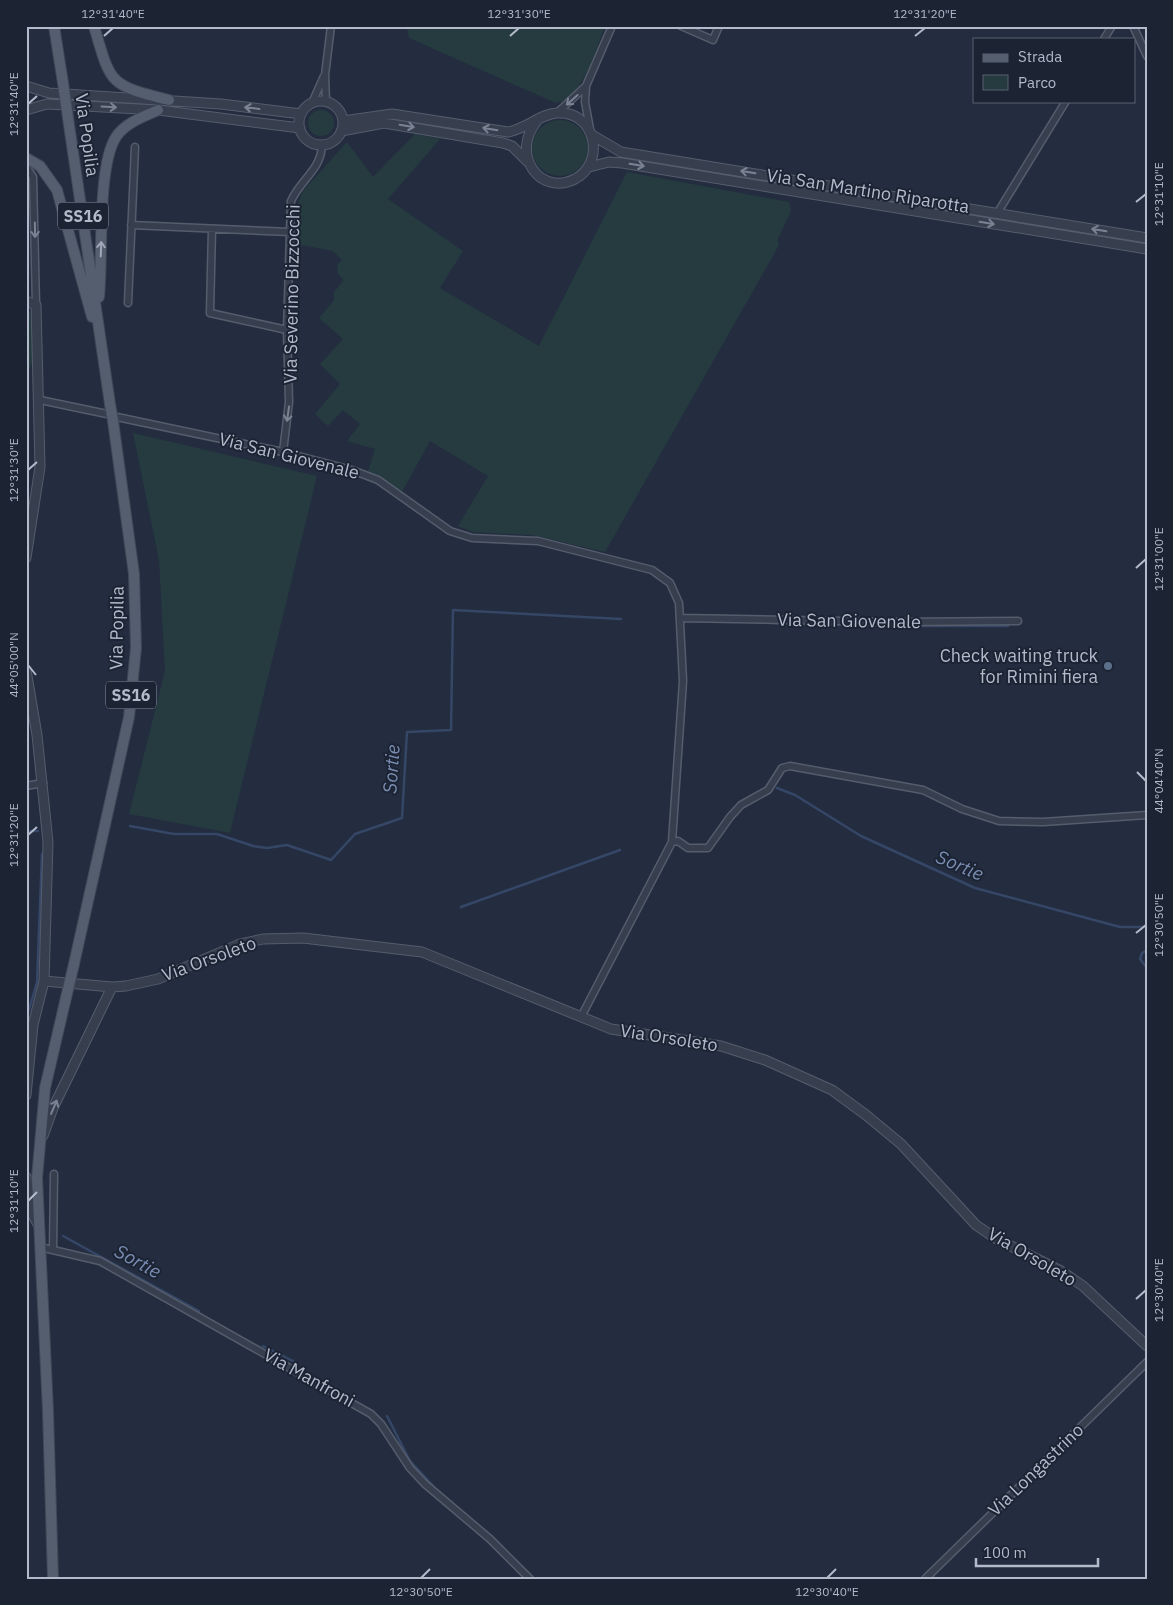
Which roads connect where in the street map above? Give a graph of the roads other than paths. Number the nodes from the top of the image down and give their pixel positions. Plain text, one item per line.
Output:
1 (54, 26) edge
2 (94, 26) edge
3 (331, 26) edge
4 (612, 26) edge
5 (681, 26) edge
6 (719, 26) edge
7 (1112, 26) edge
8 (1133, 26) edge
9 (1105, 38) edge
10 (1147, 56) edge
11 (325, 75) junction
12 (26, 86) edge
13 (586, 86) junction
14 (169, 100) junction
15 (326, 102) junction
16 (1065, 102) edge
17 (312, 103) junction
18 (26, 110) edge
19 (158, 110) junction
20 (557, 113) junction
21 (301, 114) junction
22 (343, 121) junction
23 (537, 121) junction
24 (300, 128) junction
25 (341, 131) junction
26 (591, 132) junction
27 (322, 145) junction
28 (135, 147) dead end
29 (26, 158) edge
30 (528, 161) junction
31 (26, 166) edge
32 (589, 167) junction
33 (998, 212) junction
34 (131, 226) junction
35 (212, 229) junction
36 (290, 232) junction
37 (1147, 238) edge
38 (1147, 249) edge
39 (26, 301) edge
40 (128, 303) dead end
41 (36, 305) junction
42 (97, 315) junction
43 (287, 330) junction
44 (104, 361) junction
45 (40, 400) junction
46 (112, 417) junction
47 (283, 452) junction
48 (26, 558) edge
49 (681, 618) junction
50 (1018, 621) dead end
51 (26, 670) edge
52 (29, 707) edge
53 (43, 783) junction
54 (26, 786) edge
55 (1147, 815) edge
56 (672, 842) junction
57 (44, 981) junction
58 (112, 988) junction
59 (581, 1018) junction
60 (33, 1025) junction
61 (26, 1038) edge
62 (26, 1095) edge
63 (38, 1153) junction
64 (54, 1174) dead end
65 (26, 1176) edge
66 (39, 1226) junction
67 (40, 1247) junction
68 (54, 1250) junction
69 (1147, 1346) edge
70 (1147, 1362) edge
71 (53, 1579) edge
72 (530, 1579) edge
73 (926, 1579) edge

1 - 42 main road, Via Popilia / SS16, bridge
2 - 14 main road
3 - 11 street
4 - 13 street
5 - 6 street
7 - 9 street
8 - 10 street
11 - 15 street
11 - 17 street
12 - 14 street
13 -> 20 street
13 - 26 street
21 -> 14 street
15 - 17 street
15 - 22 street
16 - 33 street
17 - 21 street
18 -> 19 street
19 - 24 street
42 -> 19 main road
20 - 23 street
20 - 26 street
21 - 24 street
23 -> 22 street
22 - 25 street
23 - 30 street
24 - 27 street
25 - 27 street
25 -> 30 street
26 - 32 street
33 -> 26 street, Via San Martino Riparotta
27 - 36 street, Via Severino Bizzocchi
28 - 34 street
29 - 44 main road
30 - 32 street
31 -> 41 street
32 -> 38 street, Via San Martino Riparotta
37 -> 33 street, Via San Martino Riparotta
34 - 35 street
34 - 40 street
35 - 36 street
35 - 43 street
36 - 43 street, Via Severino Bizzocchi
39 - 41 street
41 - 45 street
42 - 44 main road, Via Popilia / SS16
43 -> 47 street, Via Severino Bizzocchi
44 - 46 main road, Via Popilia / SS16, bridge
45 - 46 street, Via San Giovenale
45 - 48 street
46 - 47 street, Via San Giovenale
46 - 63 main road, Via Popilia / SS16, bridge
47 - 49 street, Via San Giovenale
49 - 50 street, Via San Giovenale
49 - 56 street, Via San Giovenale
51 - 52 street
52 - 53 street
53 - 54 street
53 - 57 street
55 - 56 street
56 - 59 street, Via San Giovenale
57 - 58 street, Via Orsoleto
57 - 60 street
58 - 59 street, Via Orsoleto
63 -> 58 street
59 - 69 street, Via Orsoleto
60 - 61 street
60 - 62 street
63 - 66 main road, Via Popilia / SS16
64 - 68 street
65 - 66 street, Via Popilia
66 - 67 main road, Via Popilia / SS16
67 - 68 street, Via Manfroni
67 - 71 main road, Via Popilia / SS16
68 - 72 street, Via Manfroni
70 - 73 street, Via Longastrino

